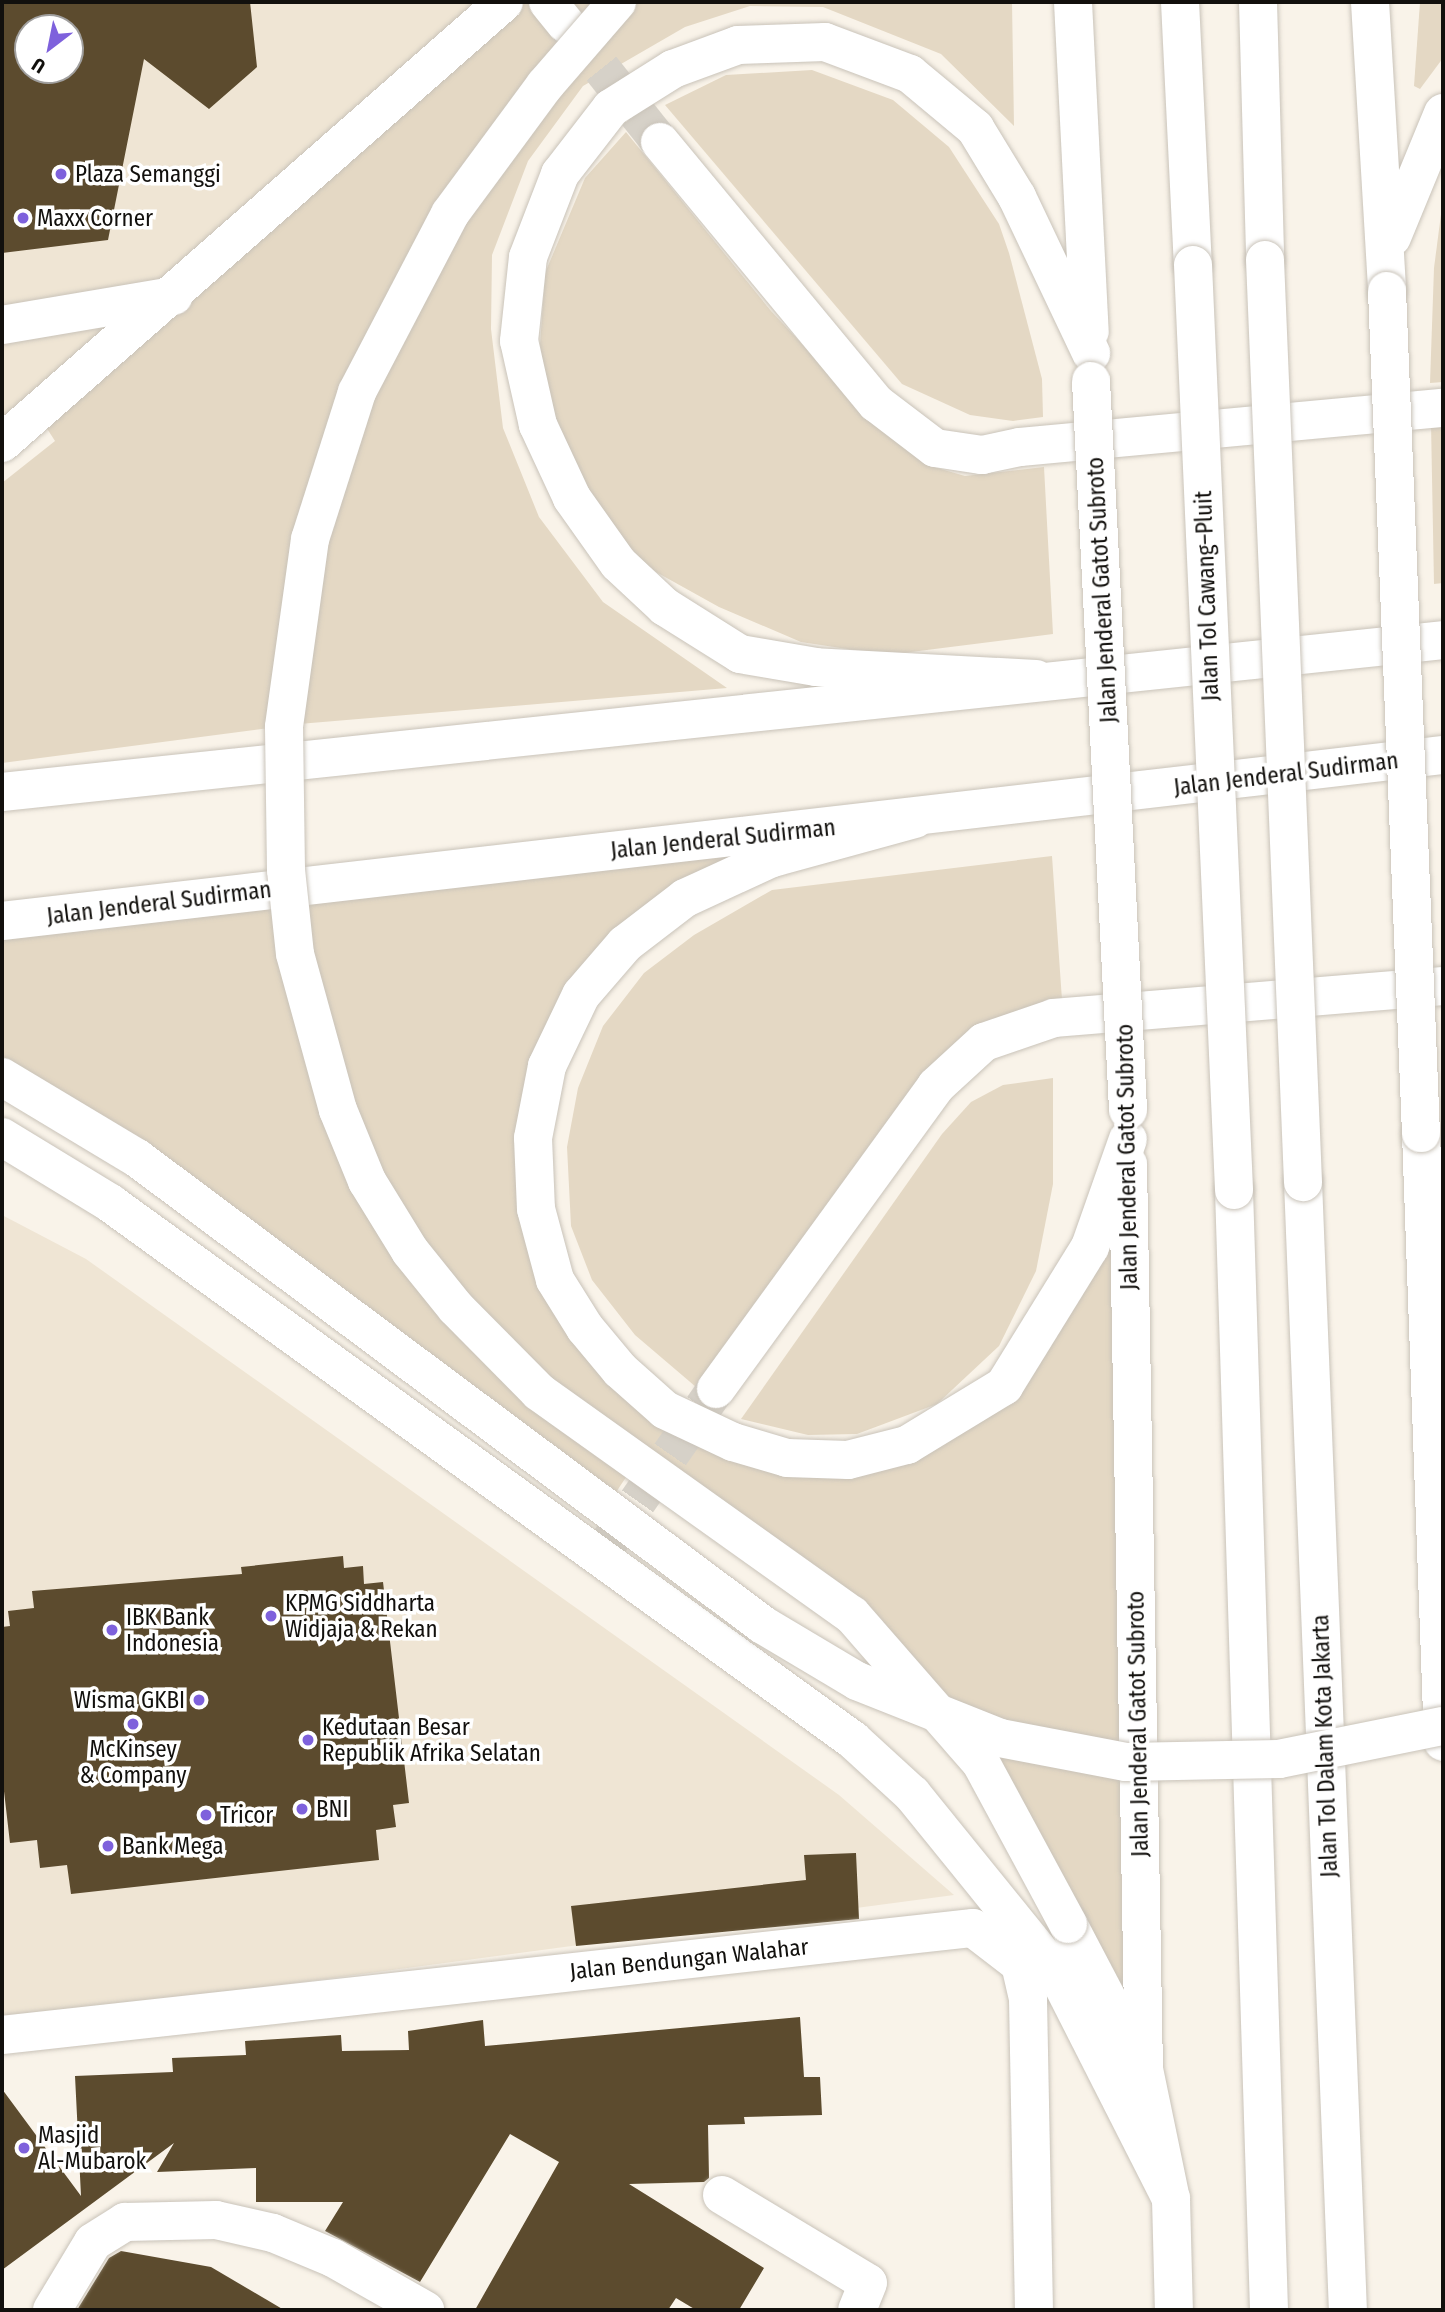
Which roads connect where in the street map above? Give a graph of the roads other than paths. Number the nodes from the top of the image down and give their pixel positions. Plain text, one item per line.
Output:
1 (504, 2) edge
2 (617, 2) edge
3 (1073, 2) edge
4 (1180, 2) edge
5 (1258, 2) edge
6 (1370, 2) edge
7 (1443, 113) edge
8 (660, 142) tunnel mouth
9 (1386, 278) junction
10 (174, 296) junction
11 (2, 325) edge
12 (1091, 367) junction
13 (1443, 408) edge
14 (2, 443) edge
15 (1443, 640) edge
16 (1036, 679) junction
17 (1443, 755) edge
18 (2, 792) edge
19 (915, 819) junction
20 (2, 921) edge
21 (1443, 986) edge
22 (2, 1077) edge
23 (1128, 1124) junction
24 (2, 1137) edge
25 (1422, 1141) junction
26 (1443, 1184) edge
27 (716, 1389) tunnel mouth
28 (1443, 1726) edge
29 (1443, 1742) edge
30 (2, 2035) edge
31 (1144, 2069) junction
32 (722, 2195) dead end
33 (1171, 2199) junction
34 (52, 2310) edge
35 (425, 2310) edge
36 (857, 2310) edge
37 (1034, 2310) edge
38 (1174, 2310) edge
39 (1269, 2310) edge
40 (1348, 2310) edge

1 - 10 main road
2 - 31 main road, bridge
3 - 12 main road, Jalan Jenderal Gatot Subroto
4 - 39 main road, Jalan Tol Cawang–Pluit, bridge
5 - 40 main road, Jalan Tol Dalam Kota Jakarta, bridge
6 - 9 main road
7 - 9 main road
8 - 13 main road
9 - 25 main road, bridge
10 - 11 main road
10 - 14 main road
12 - 16 main road
12 - 23 main road, Jalan Jenderal Gatot Subroto, bridge
15 - 16 main road
16 - 18 main road
17 - 19 main road, Jalan Jenderal Sudirman
19 - 20 main road, Jalan Jenderal Sudirman
19 - 23 main road
21 - 27 main road
22 - 28 main road, bridge
23 - 31 main road, Jalan Jenderal Gatot Subroto
24 - 33 main road
25 - 26 main road
25 - 29 main road
30 - 37 main road, Jalan Bendungan Walahar
31 - 33 main road, Jalan Jenderal Gatot Subroto
32 - 36 main road
33 - 38 main road, Jalan Jenderal Gatot Subroto
34 - 35 main road

